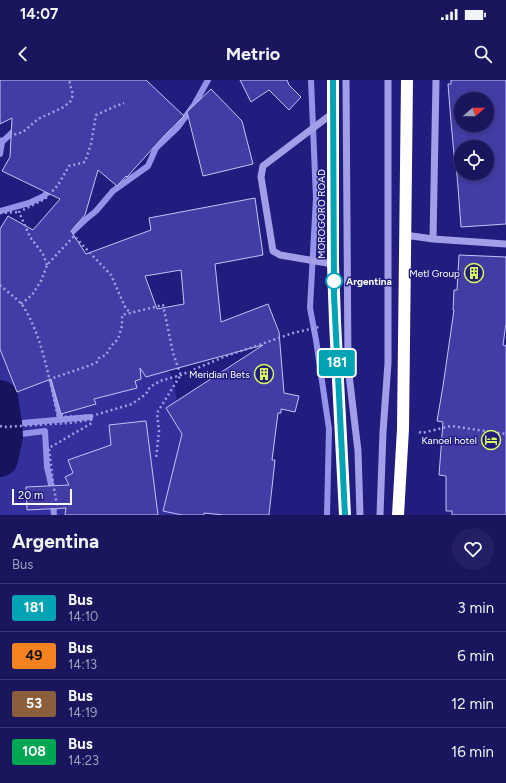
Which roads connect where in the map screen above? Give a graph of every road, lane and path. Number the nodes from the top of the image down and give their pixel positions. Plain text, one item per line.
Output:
1 (69, 80) edge
2 (333, 80) edge
3 (346, 80) edge
4 (388, 80) edge
5 (407, 80) edge
6 (436, 80) edge
7 (124, 103) dead end
8 (333, 113) junction
9 (0, 139) edge
10 (19, 212) junction
11 (0, 213) edge
12 (405, 235) junction
13 (433, 239) junction
14 (506, 244) edge
15 (333, 264) junction
16 (47, 265) junction
17 (0, 285) edge
18 (21, 304) junction
19 (134, 312) junction
20 (335, 322) junction
21 (181, 375) junction
22 (49, 380) junction
23 (91, 417) junction
24 (0, 426) edge
25 (403, 429) junction
26 (506, 434) edge
27 (156, 459) dead end
28 (54, 515) edge
29 (345, 515) edge
30 (360, 515) edge
31 (380, 515) edge
32 (398, 515) edge

1 - 9 path
2 - 8 highway, MOROGORO ROAD
3 - 30 street
4 - 31 street
5 - 12 highway
6 - 13 street
7 - 10 path
8 - 15 highway, MOROGORO ROAD
8 - 15 street
10 - 11 path
10 - 16 path
12 - 13 street
12 - 25 highway
13 - 14 street
15 - 20 highway, MOROGORO ROAD
16 - 18 path
16 - 19 path
17 - 18 path
18 - 22 path
19 - 21 path
19 - 22 path
20 - 21 path
20 - 29 highway, MOROGORO ROAD
21 - 23 path
21 - 27 path
22 - 23 path
23 - 24 path
23 - 28 path
25 - 26 path
25 - 32 highway

